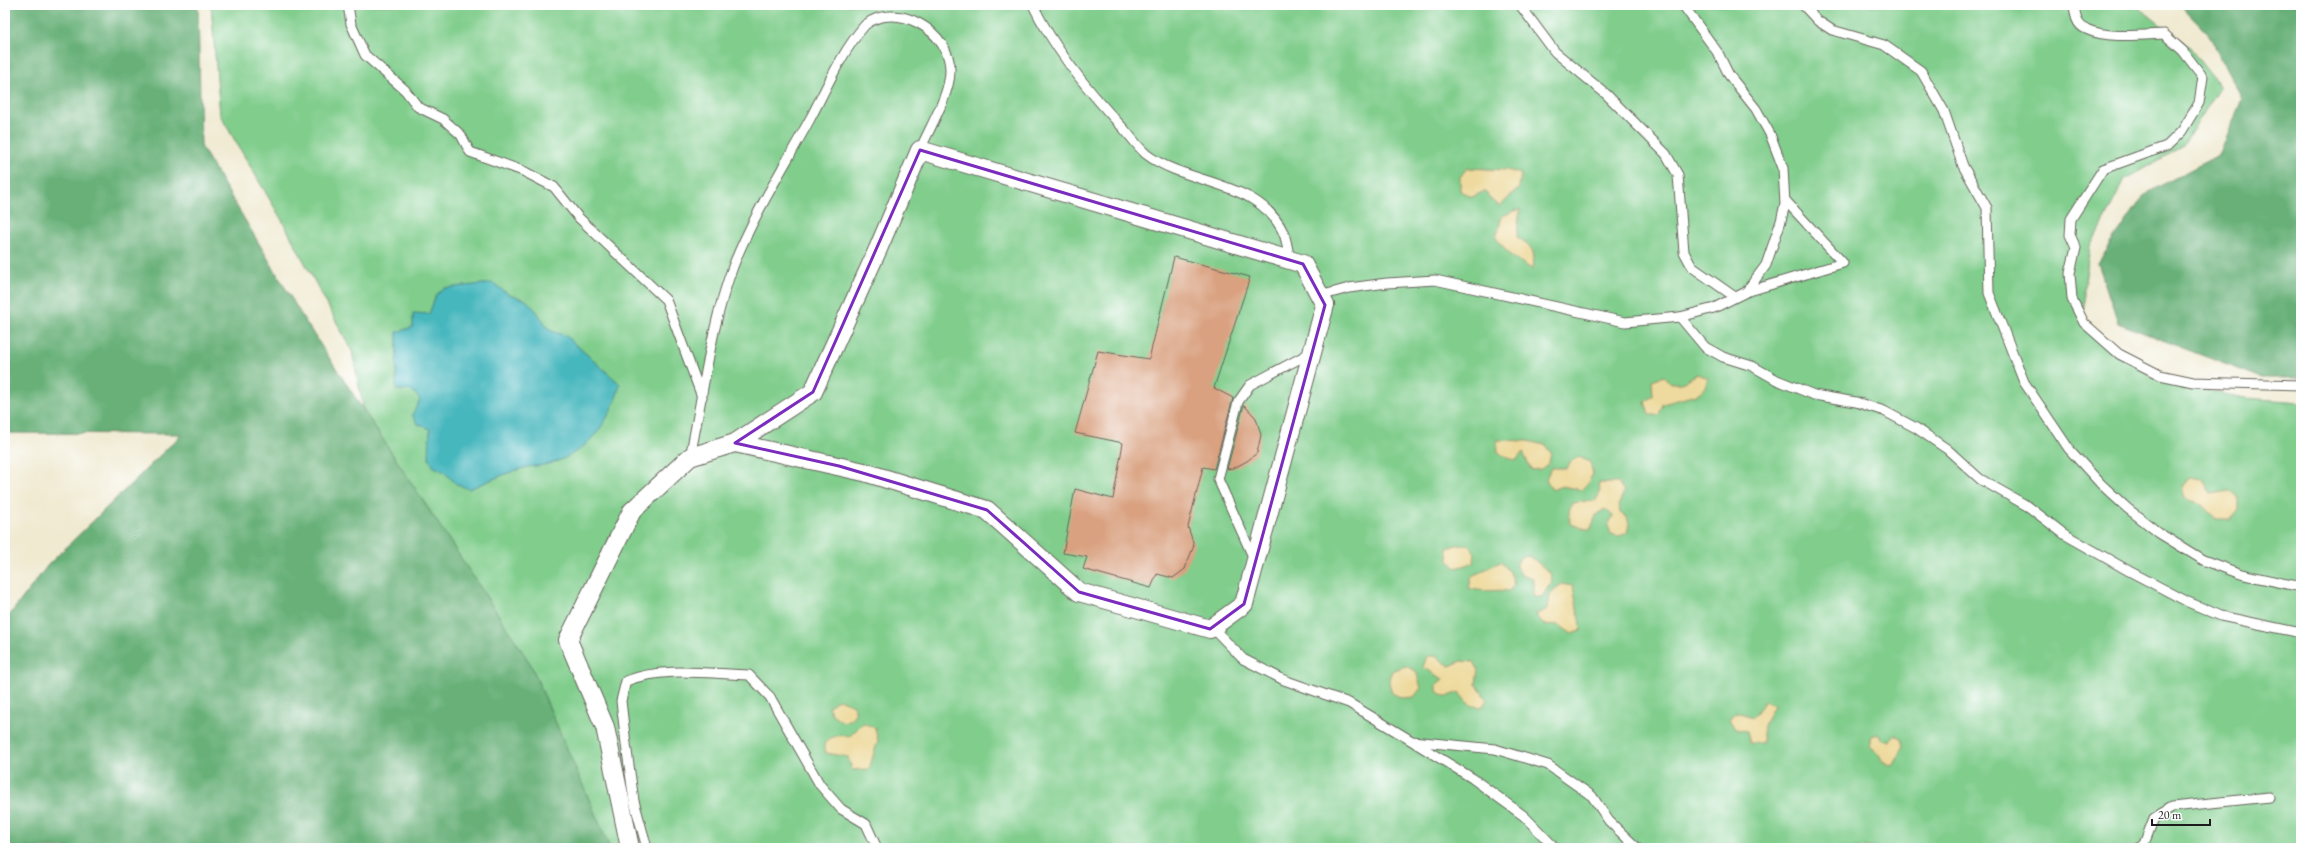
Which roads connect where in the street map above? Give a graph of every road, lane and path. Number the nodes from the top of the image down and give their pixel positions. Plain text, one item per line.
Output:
1 (348, 5) edge
2 (1033, 5) edge
3 (1520, 5) edge
4 (1682, 5) edge
5 (1803, 5) edge
6 (2074, 5) edge
7 (920, 150) junction
8 (1785, 200) junction
9 (1290, 260) junction
10 (1746, 292) junction
11 (1320, 296) junction
12 (1735, 297) junction
13 (1680, 318) junction
14 (1313, 352) junction
15 (2301, 385) edge
16 (703, 398) junction
17 (735, 443) junction
18 (690, 457) junction
19 (1255, 562) junction
20 (2301, 587) edge
21 (1212, 627) junction
22 (2301, 633) edge
23 (1412, 741) junction
24 (2269, 797) dead end
25 (630, 848) edge
26 (647, 848) edge
27 (877, 848) edge
28 (1555, 848) edge
29 (1637, 848) edge
30 (2139, 848) edge

1 - 16 lane
2 - 9 lane
3 - 12 lane
4 - 8 lane
5 - 20 lane
6 - 15 lane
7 - 9 street
7 - 16 lane
7 - 17 street
8 - 10 lane
8 - 10 lane
9 - 11 street
10 - 12 lane
11 - 13 lane
11 - 14 street
12 - 13 lane
13 - 22 lane
14 - 19 street
14 - 19 lane
16 - 18 lane
17 - 18 street
17 - 21 street
18 - 25 street
19 - 21 street
21 - 23 lane
23 - 28 lane
23 - 29 lane
24 - 30 lane
26 - 27 lane

